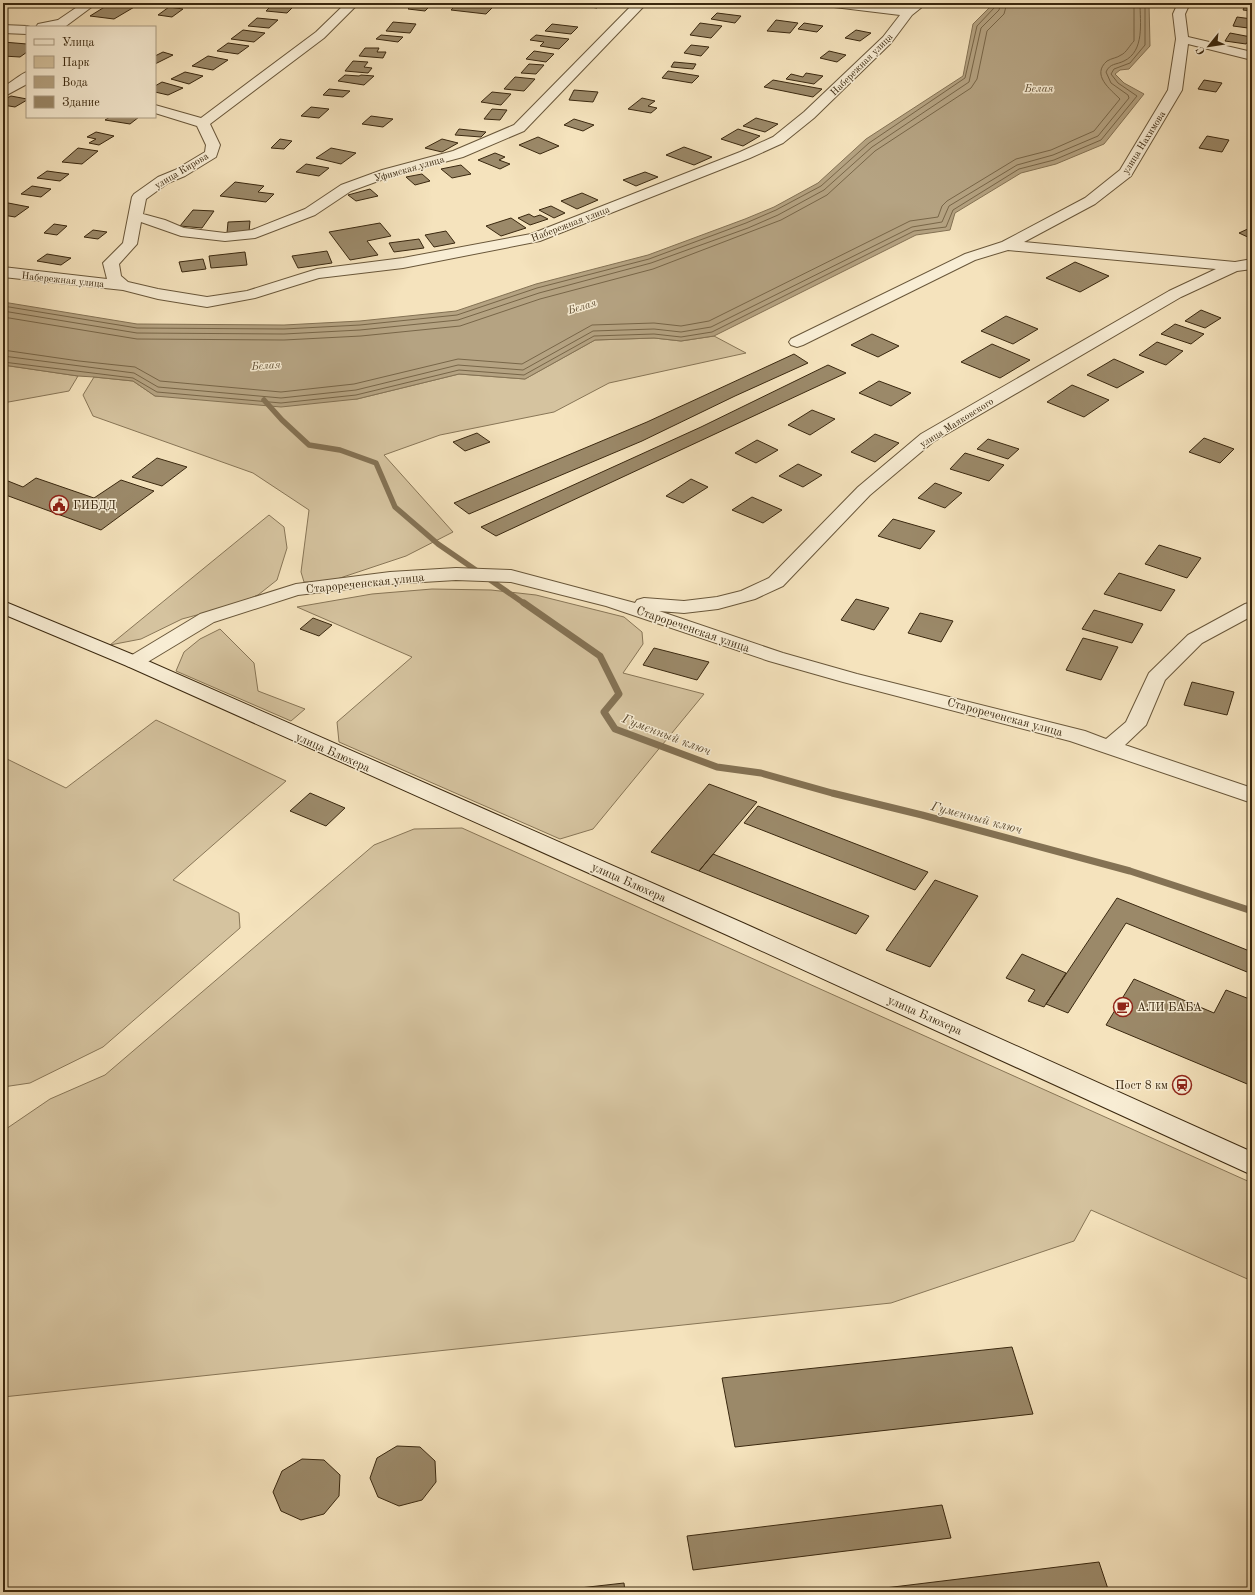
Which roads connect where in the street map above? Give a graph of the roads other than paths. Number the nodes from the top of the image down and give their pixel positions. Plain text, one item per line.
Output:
1 (91, 3) edge
2 (353, 3) edge
3 (641, 3) edge
4 (834, 3) edge
5 (921, 3) edge
6 (1184, 3) edge
7 (908, 12) junction
8 (61, 25) edge
9 (3, 29) edge
10 (26, 30) edge
11 (1182, 39) junction
12 (1252, 56) edge
13 (26, 77) edge
14 (3, 93) edge
15 (156, 109) edge
16 (203, 123) junction
17 (135, 216) junction
18 (1007, 245) junction
19 (1252, 264) edge
20 (1233, 266) junction
21 (3, 272) edge
22 (123, 286) junction
23 (797, 342) dead end
24 (613, 602) junction
25 (3, 607) edge
26 (1252, 608) edge
27 (134, 662) junction
28 (1110, 747) junction
29 (1252, 796) edge
30 (1252, 1164) edge

1 - 8 street
2 - 16 street
3 - 17 street, Уфимская улица
4 - 7 street
5 - 7 street, Набережная улица
6 - 11 street, улица Нахимова
7 - 22 street, Набережная улица
9 - 10 street
11 - 12 street
11 - 18 street, улица Нахимова
13 - 14 street
15 - 16 street
16 - 17 street, улица Кирова
17 - 22 street, улица Кирова
18 - 20 street
18 - 23 street
19 - 20 street, улица Маяковского
20 - 24 street, улица Маяковского
21 - 22 street, Набережная улица
24 - 27 street, Старореченская улица
24 - 28 street, Старореченская улица
25 - 27 street, улица Блюхера
26 - 28 street
27 - 30 street, улица Блюхера
28 - 29 street, Старореченская улица

